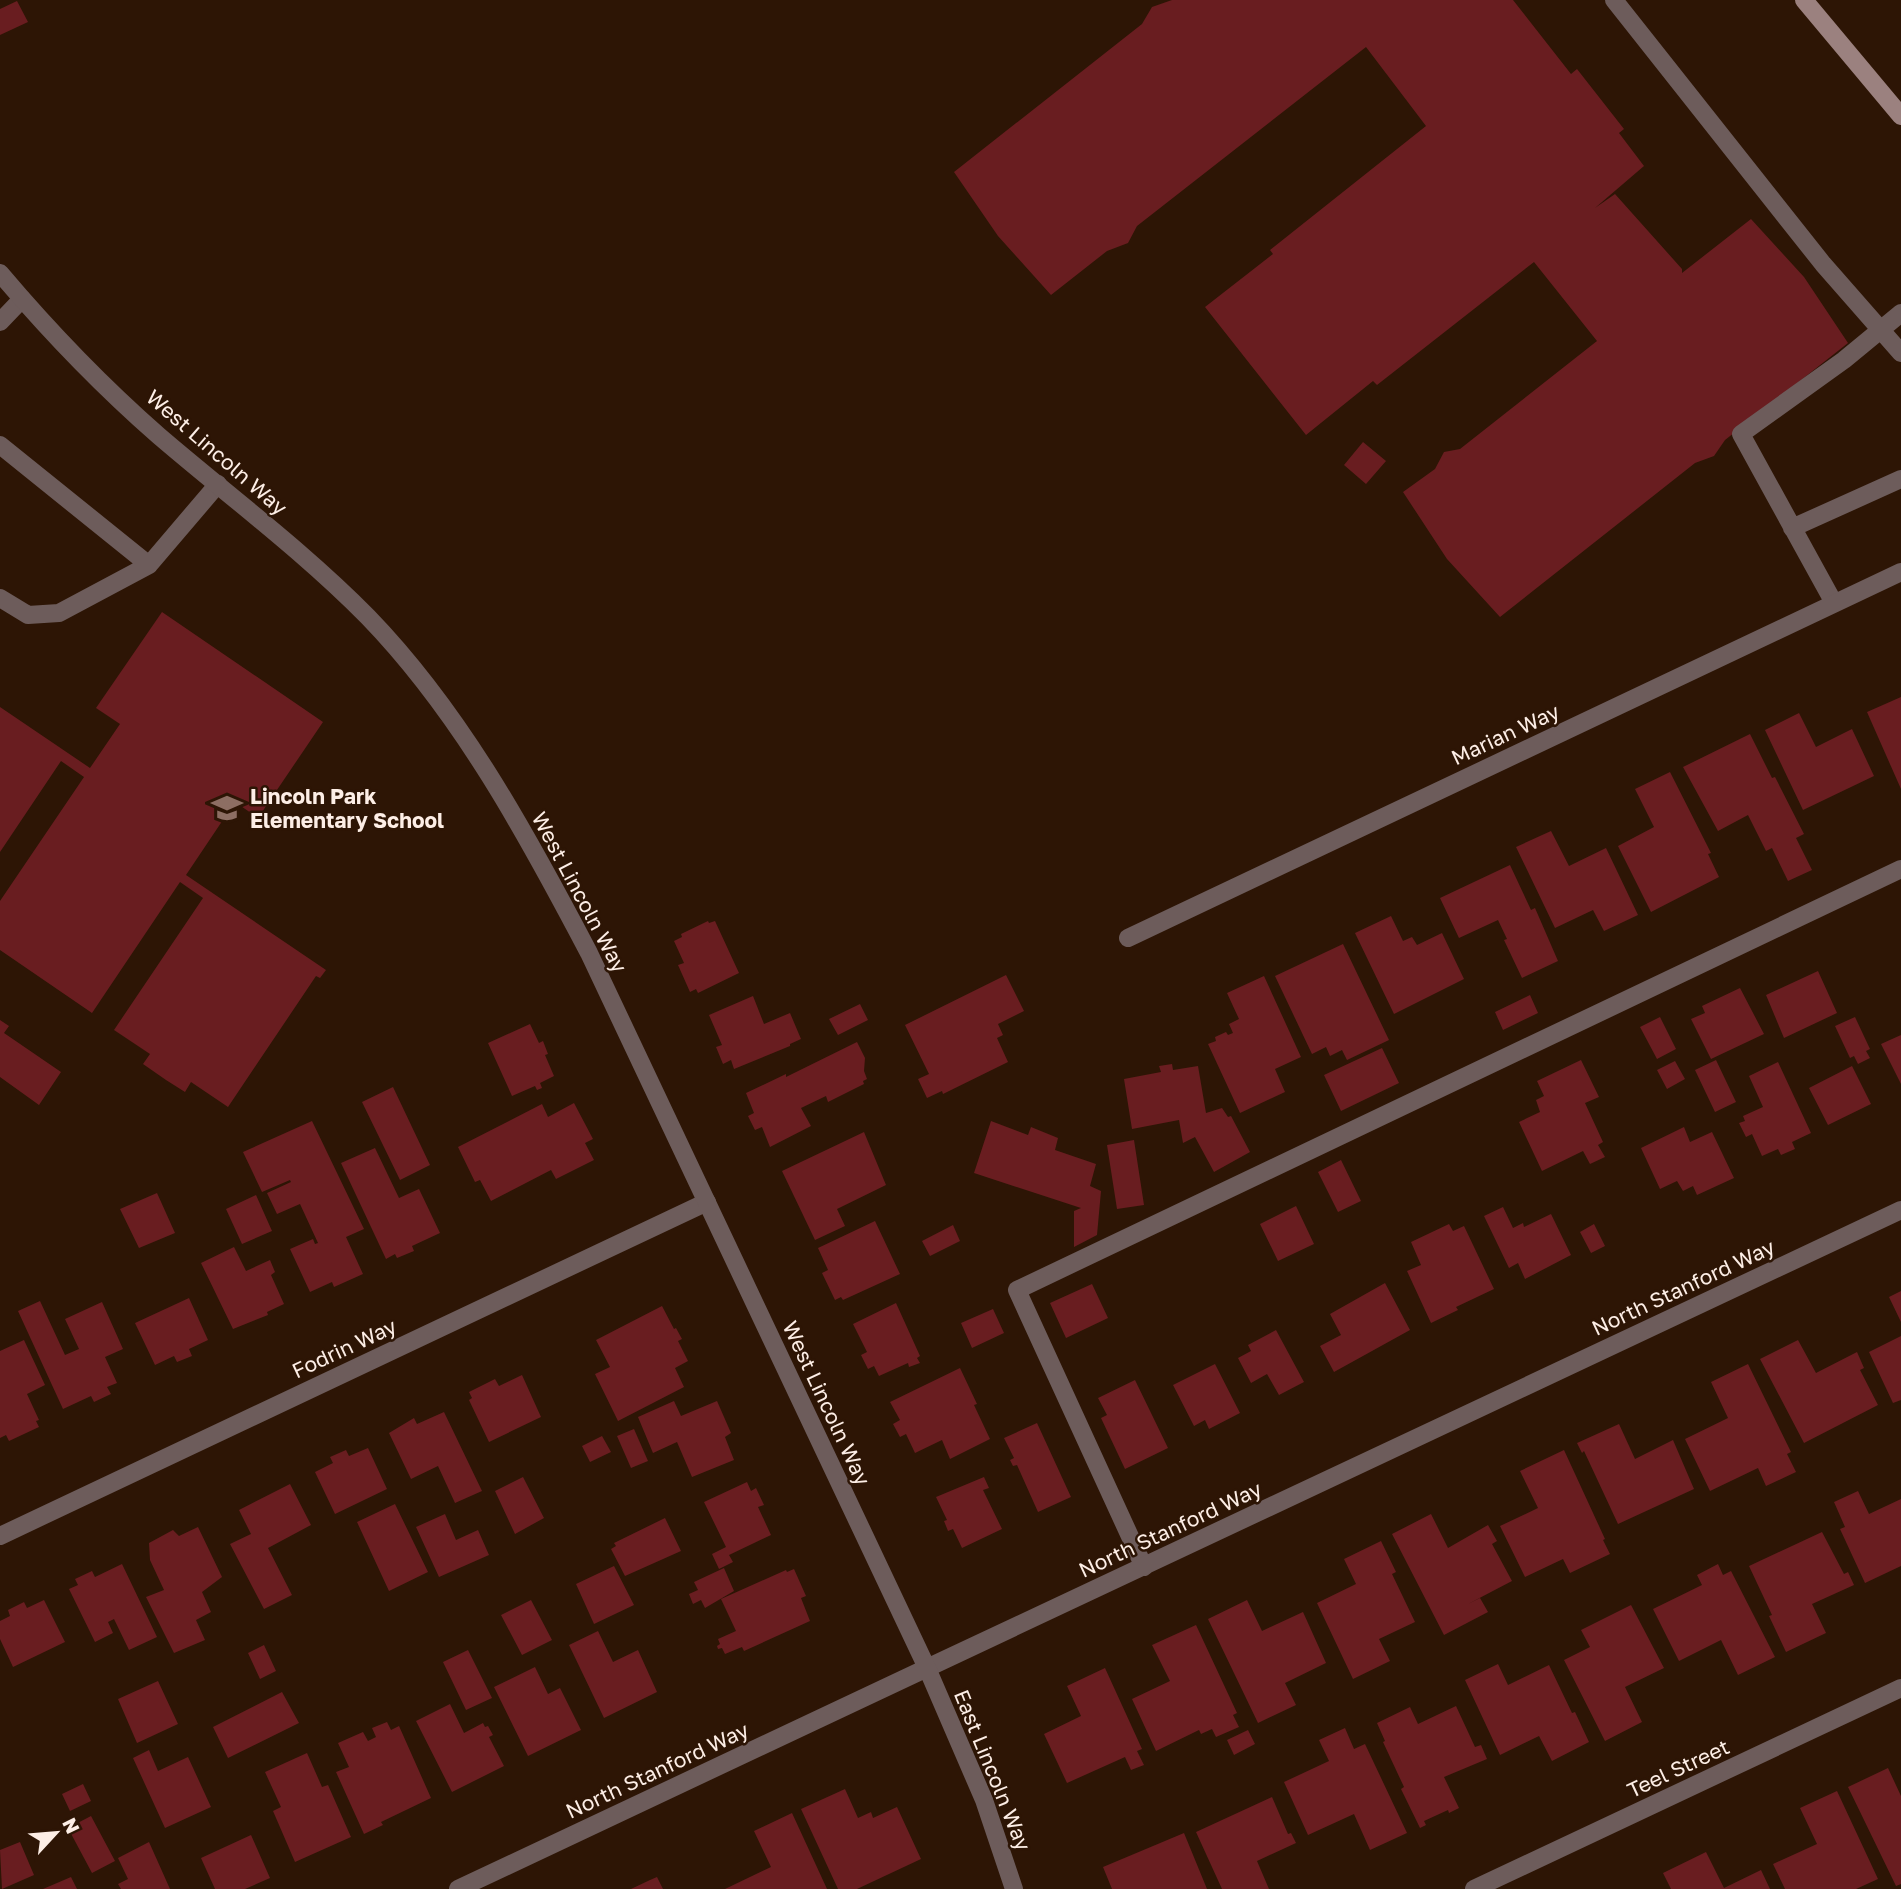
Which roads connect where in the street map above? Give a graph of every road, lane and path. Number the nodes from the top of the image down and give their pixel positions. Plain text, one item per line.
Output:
1 (1614, 0) edge
2 (1804, 0) edge
3 (1901, 117) edge
4 (0, 273) edge
5 (22, 299) junction
6 (1901, 313) edge
7 (0, 322) edge
8 (1881, 331) junction
9 (1901, 353) edge
10 (0, 445) edge
11 (1901, 479) edge
12 (218, 484) junction
13 (1792, 528) junction
14 (149, 565) junction
15 (1901, 572) edge
16 (0, 598) edge
17 (1834, 603) junction
18 (1901, 869) edge
19 (1128, 938) dead end
20 (707, 1202) junction
21 (1901, 1210) edge
22 (0, 1536) edge
23 (1144, 1567) junction
24 (927, 1668) junction
25 (1901, 1688) edge
26 (458, 1889) edge
27 (1014, 1889) edge
28 (1474, 1889) edge

1 - 8 street
2 - 3 main road
4 - 5 street, West Lincoln Way
5 - 7 street
5 - 12 street, West Lincoln Way
6 - 8 street
8 - 9 street
8 - 13 street
10 - 14 street
11 - 13 street
12 - 14 street
12 - 20 street, West Lincoln Way
13 - 17 street
14 - 16 street
15 - 17 street, Marian Way
17 - 19 street, Marian Way
18 - 23 street
20 - 22 street, Fodrin Way
20 - 24 street, West Lincoln Way
21 - 23 street, North Stanford Way
23 - 24 street, North Stanford Way
24 - 26 street, North Stanford Way
24 - 27 street, East Lincoln Way
25 - 28 street, Teel Street

